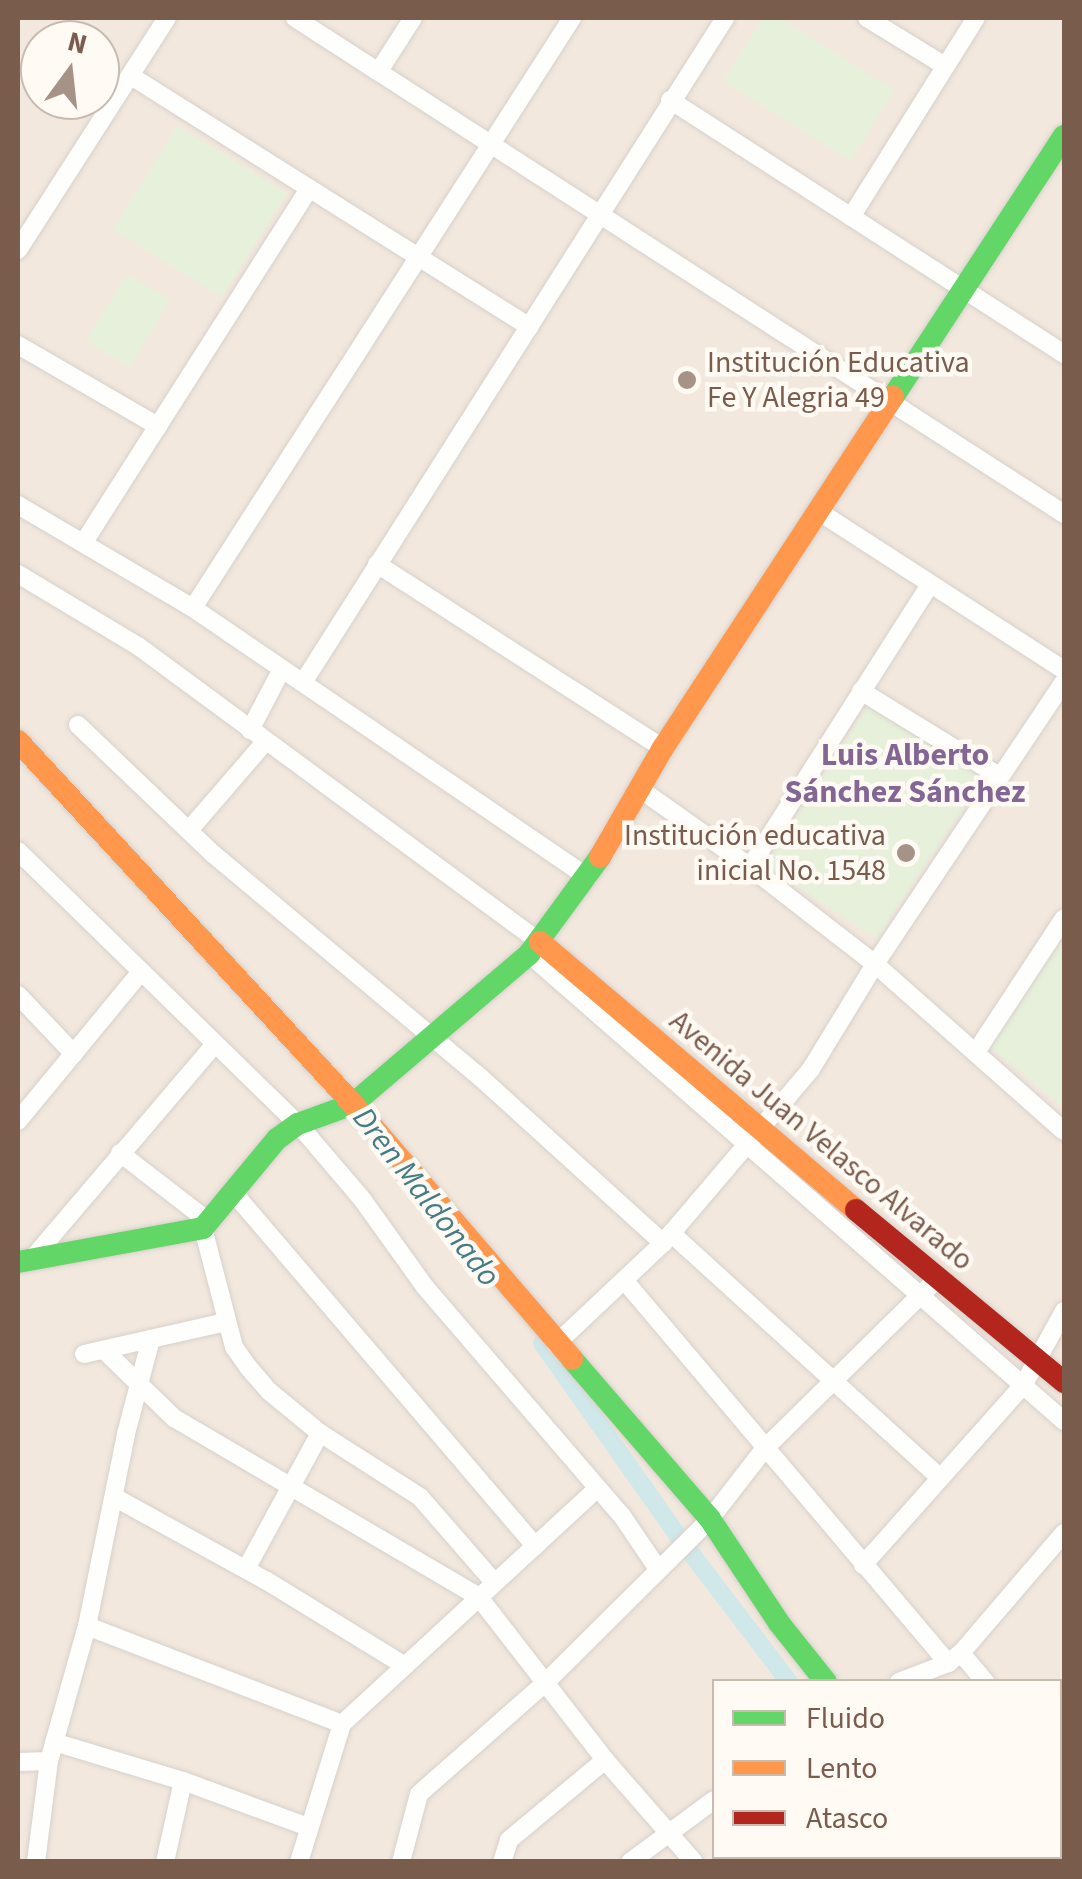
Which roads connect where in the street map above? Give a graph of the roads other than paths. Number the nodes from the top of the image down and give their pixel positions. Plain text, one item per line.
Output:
1 (167, 18) edge
2 (295, 18) edge
3 (413, 18) edge
4 (572, 18) edge
5 (725, 18) edge
6 (866, 18) edge
7 (976, 18) edge
8 (945, 66) junction
9 (379, 70) junction
10 (131, 76) junction
11 (670, 100) junction
12 (1063, 141) edge
13 (491, 144) junction
14 (309, 190) junction
15 (602, 214) junction
16 (851, 217) junction
17 (18, 250) edge
18 (418, 258) junction
19 (964, 290) junction
20 (529, 328) junction
21 (18, 345) edge
22 (1064, 354) edge
23 (888, 400) junction
24 (158, 426) junction
25 (18, 504) edge
26 (818, 511) junction
27 (1064, 514) edge
28 (84, 542) junction
29 (377, 564) junction
30 (18, 574) edge
31 (930, 584) junction
32 (193, 608) junction
33 (282, 669) junction
34 (1064, 670) edge
35 (304, 681) junction
36 (1064, 682) edge
37 (860, 691) junction
38 (78, 725) dead end
39 (257, 736) junction
40 (18, 741) edge
41 (663, 748) junction
42 (999, 776) junction
43 (640, 790) junction
44 (190, 829) junction
45 (18, 852) edge
46 (750, 866) junction
47 (588, 877) junction
48 (1064, 918) edge
49 (535, 948) junction
50 (875, 964) junction
51 (140, 973) junction
52 (18, 995) edge
53 (433, 1038) junction
54 (214, 1045) junction
55 (976, 1052) junction
56 (74, 1054) junction
57 (353, 1104) junction
58 (18, 1122) edge
59 (298, 1124) junction
60 (1064, 1130) edge
61 (754, 1138) junction
62 (120, 1153) junction
63 (232, 1191) junction
64 (206, 1224) junction
65 (667, 1238) junction
66 (24, 1261) edge
67 (937, 1279) junction
68 (624, 1280) junction
69 (917, 1296) junction
70 (1064, 1311) edge
71 (226, 1322) junction
72 (152, 1339) junction
73 (556, 1344) junction
74 (104, 1350) junction
75 (84, 1354) dead end
76 (1036, 1362) junction
77 (831, 1382) junction
78 (1064, 1382) edge
79 (1024, 1384) junction
80 (140, 1390) junction
81 (1064, 1421) edge
82 (320, 1434) junction
83 (764, 1448) junction
84 (940, 1478) junction
85 (598, 1488) junction
86 (290, 1490) junction
87 (114, 1497) junction
88 (710, 1519) junction
89 (1064, 1533) edge
90 (535, 1546) junction
91 (864, 1564) junction
92 (246, 1568) junction
93 (658, 1569) junction
94 (493, 1581) junction
95 (478, 1596) junction
96 (88, 1626) junction
97 (955, 1658) junction
98 (404, 1666) junction
99 (824, 1679) edge
100 (906, 1679) edge
101 (981, 1679) edge
102 (545, 1684) junction
103 (342, 1724) junction
104 (54, 1742) junction
105 (605, 1760) junction
106 (49, 1761) junction
107 (18, 1762) edge
108 (183, 1781) junction
109 (712, 1801) edge
110 (308, 1827) junction
111 (668, 1832) junction
112 (36, 1862) edge
113 (165, 1862) edge
114 (298, 1862) edge
115 (401, 1862) edge
116 (502, 1862) edge
117 (630, 1862) edge
118 (694, 1862) edge

1 - 10 street
2 - 9 street
3 - 9 street
4 - 13 street
5 - 11 street
6 - 8 street
7 - 8 street
8 - 16 street
9 - 13 street
10 - 14 street
10 - 17 street
11 - 15 street
11 - 16 street
12 - 19 street
13 - 15 street
13 - 18 street
14 - 18 street
14 - 24 street
15 - 20 street
15 - 23 street
16 - 19 street
18 - 20 street
18 - 32 street
19 - 22 street
19 - 23 street
20 - 29 street
21 - 24 street
23 - 26 street
23 - 27 street
24 - 28 street
25 - 28 street
26 - 31 street
26 - 41 street
28 - 32 street
29 - 35 street
29 - 41 street
30 - 39 street
31 - 34 street
31 - 37 street
32 - 33 street
33 - 35 street
33 - 39 street
35 - 47 street
36 - 42 street
37 - 42 street
37 - 46 street
38 - 44 street
39 - 44 street
39 - 49 street
40 - 57 street
41 - 43 street
42 - 50 street
43 - 46 street
43 - 47 street
44 - 53 street
45 - 51 street
46 - 50 street
47 - 49 street
48 - 55 street
49 - 53 street
49 - 61 street, Avenida Juan Velasco Alvarado
50 - 55 street
50 - 61 street
51 - 54 street
51 - 56 street
52 - 56 street
53 - 57 street
53 - 65 street
54 - 59 street
54 - 62 street
55 - 60 street
56 - 58 street
57 - 59 street
57 - 73 street
59 - 63 street
59 - 85 street
61 - 65 street
61 - 67 street, Avenida Juan Velasco Alvarado
61 - 69 street
62 - 64 street
62 - 66 street
63 - 64 street
63 - 90 street
64 - 66 street
64 - 71 street
65 - 68 street
65 - 77 street
67 - 69 street
67 - 76 street, Avenida Juan Velasco Alvarado
68 - 73 street
68 - 83 street
69 - 77 street
69 - 79 street
70 - 76 street
71 - 72 street
71 - 82 street
72 - 74 street
72 - 80 street
73 - 88 street
74 - 75 street
74 - 80 street
76 - 78 street, Avenida Juan Velasco Alvarado
76 - 79 street
77 - 83 street
77 - 84 street
79 - 81 street
79 - 84 street
80 - 86 street
80 - 87 street
82 - 86 street
82 - 94 street
83 - 88 street
83 - 91 street
84 - 91 street
85 - 90 street
85 - 93 street
86 - 92 street
86 - 95 street
87 - 92 street
87 - 96 street
88 - 93 street
88 - 99 street
89 - 97 street
90 - 94 street
91 - 97 street
92 - 98 street
93 - 102 street
94 - 95 street
95 - 98 street
95 - 102 street
96 - 103 street
96 - 104 street
97 - 100 street
97 - 101 street
98 - 103 street
102 - 105 street
102 - 115 street
103 - 110 street
104 - 106 street
104 - 108 street
105 - 111 street
105 - 116 street
106 - 107 street
106 - 112 street
108 - 110 street
108 - 113 street
109 - 111 street
110 - 114 street
111 - 117 street
111 - 118 street

